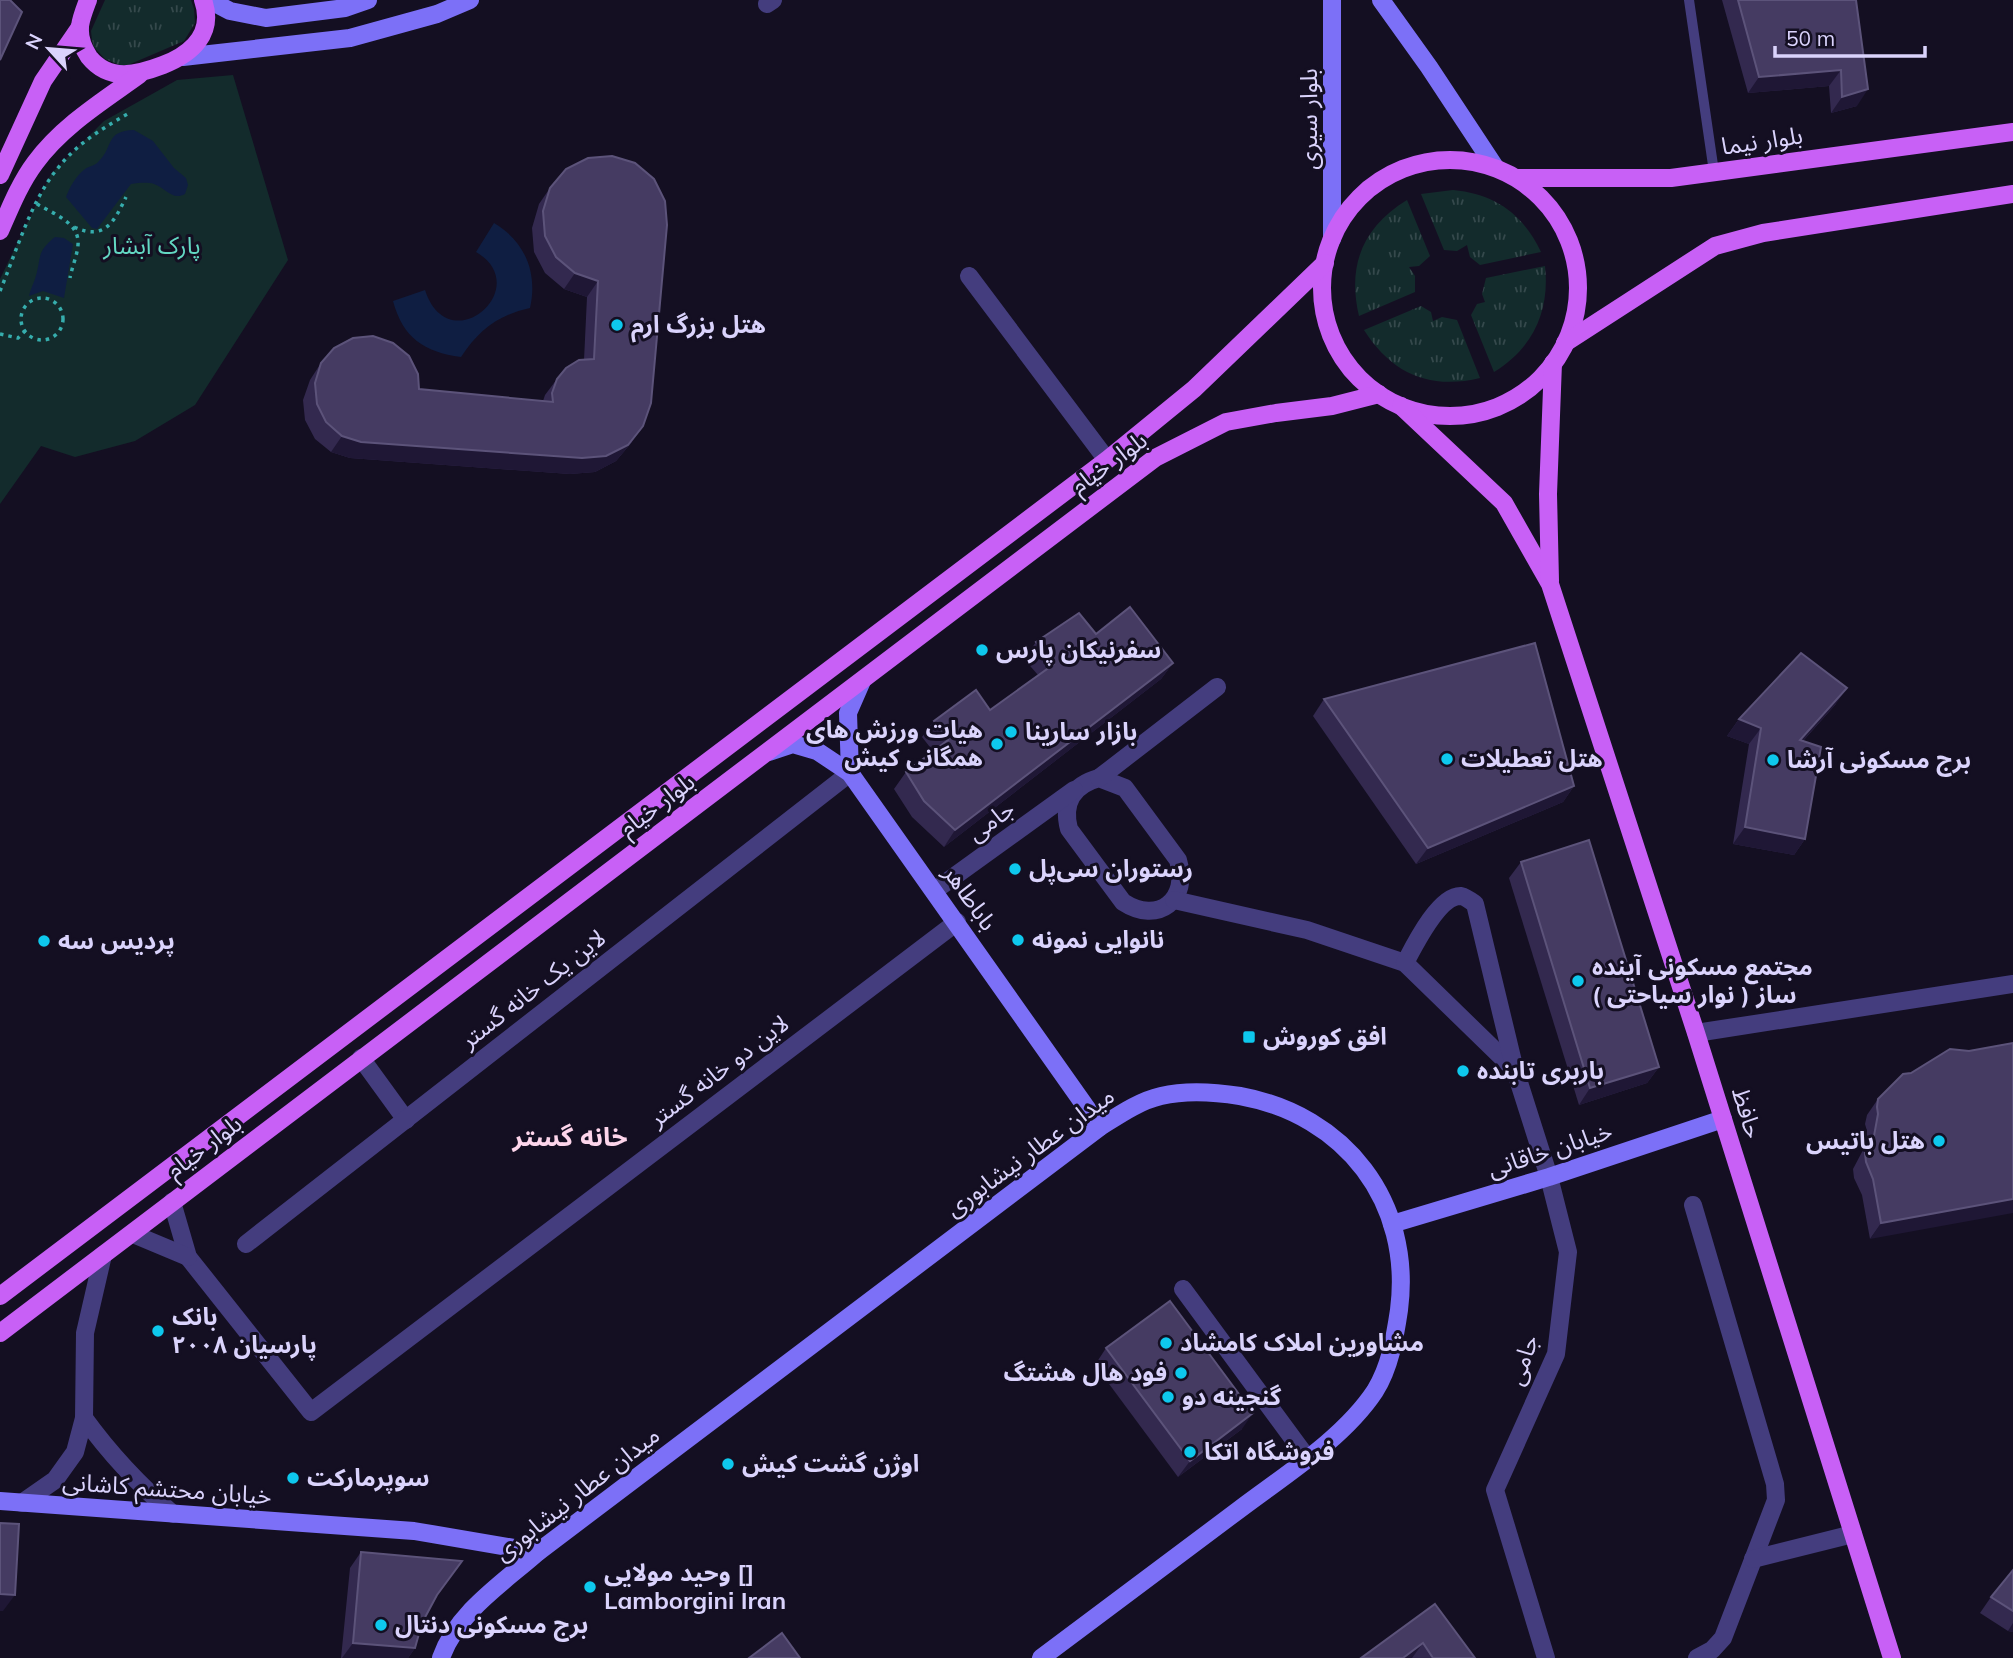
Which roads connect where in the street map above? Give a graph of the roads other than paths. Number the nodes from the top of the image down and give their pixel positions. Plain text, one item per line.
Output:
1 (88, 0) edge
2 (203, 0) edge
3 (209, 0) edge
4 (368, 0) edge
5 (470, 0) edge
6 (1332, 0) edge
7 (1381, 0) edge
8 (1689, 0) edge
9 (80, 27) junction
10 (183, 57) junction
11 (141, 74) junction
12 (2013, 132) edge
13 (1495, 167) junction
14 (1714, 172) junction
15 (0, 175) edge
16 (1517, 178) junction
17 (2013, 194) edge
18 (0, 231) edge
19 (1332, 239) junction
20 (1325, 263) junction
21 (969, 275) dead end
22 (1565, 343) junction
23 (1553, 363) junction
24 (1379, 394) junction
25 (1401, 406) junction
26 (1107, 460) junction
27 (1550, 584) junction
28 (862, 681) junction
29 (1217, 687) dead end
30 (769, 752) junction
31 (850, 773) junction
32 (1099, 778) junction
33 (1074, 790) junction
34 (934, 891) junction
35 (1174, 900) junction
36 (957, 922) junction
37 (1405, 963) junction
38 (2013, 984) edge
39 (1696, 1033) junction
40 (360, 1058) junction
41 (1516, 1070) junction
42 (1723, 1119) junction
43 (406, 1120) junction
44 (1100, 1127) junction
45 (1549, 1177) junction
46 (172, 1202) junction
47 (1693, 1205) dead end
48 (1392, 1224) junction
49 (132, 1234) junction
50 (246, 1244) dead end
51 (103, 1255) junction
52 (188, 1257) junction
53 (1183, 1289) dead end
54 (0, 1296) edge
55 (0, 1333) edge
56 (84, 1418) junction
57 (1308, 1459) junction
58 (0, 1501) edge
59 (22, 1503) junction
60 (173, 1514) junction
61 (1853, 1534) junction
62 (538, 1552) junction
63 (1753, 1559) junction
64 (441, 1658) edge
65 (1041, 1658) edge
66 (1546, 1658) edge
67 (1697, 1658) edge
68 (1892, 1658) edge

1 - 9 main road
2 - 10 main road
3 - 4 street
5 - 10 street
6 - 19 street, بلوار سیری
7 - 13 street
8 - 14 lane
9 - 11 main road
9 - 15 main road
10 - 11 main road
11 - 18 main road
12 - 14 main road, بلوار نیما
13 - 16 main road
13 - 19 main road
14 - 16 main road, بلوار نیما
16 - 22 main road
17 - 22 main road
19 - 20 main road
20 - 24 main road
20 - 26 main road, بلوار خیام
21 - 26 street
22 - 23 main road
23 - 25 main road
23 - 27 main road
24 - 25 main road
24 - 28 main road, بلوار خیام
25 - 27 main road
26 - 54 main road, بلوار خیام
27 - 39 main road, حافظ
28 - 30 main road, بلوار خیام
28 - 31 street
29 - 32 street, جامی
30 - 31 street, باباطاهر
30 - 40 main road, بلوار خیام
31 - 34 street, باباطاهر
31 - 43 street, لاین یک خانه گستر
32 - 33 street, جامی
32 - 35 street
33 - 34 street, جامی
33 - 35 street
34 - 36 street, باباطاهر
35 - 37 street, جامی
36 - 44 street, باباطاهر
36 - 52 street, لاین دو خانه گستر
37 - 41 street, جامی
37 - 41 street, جامی
38 - 39 street
39 - 42 main road, حافظ
40 - 43 street
40 - 46 main road, بلوار خیام
41 - 45 street, جامی
42 - 45 street, خیابان خاقانی
42 - 61 main road, حافظ
43 - 50 street, لاین یک خانه گستر
44 - 48 street, میدان عطار نیشابوری
44 - 62 street, میدان عطار نیشابوری
45 - 48 street, خیابان خاقانی
45 - 66 street, جامی
46 - 49 main road, بلوار خیام
46 - 52 street
47 - 63 street
48 - 57 street, میدان عطار نیشابوری
49 - 51 main road, بلوار خیام
49 - 52 street
51 - 55 main road, بلوار خیام
51 - 56 street
53 - 57 street
56 - 59 street
56 - 60 street
57 - 65 street, میدان عطار نیشابوری
58 - 59 street, خیابان محتشم کاشانی
59 - 60 street, خیابان محتشم کاشانی
60 - 62 street, خیابان محتشم کاشانی
61 - 63 street
61 - 68 main road, حافظ
62 - 64 street, میدان عطار نیشابوری
63 - 67 street

